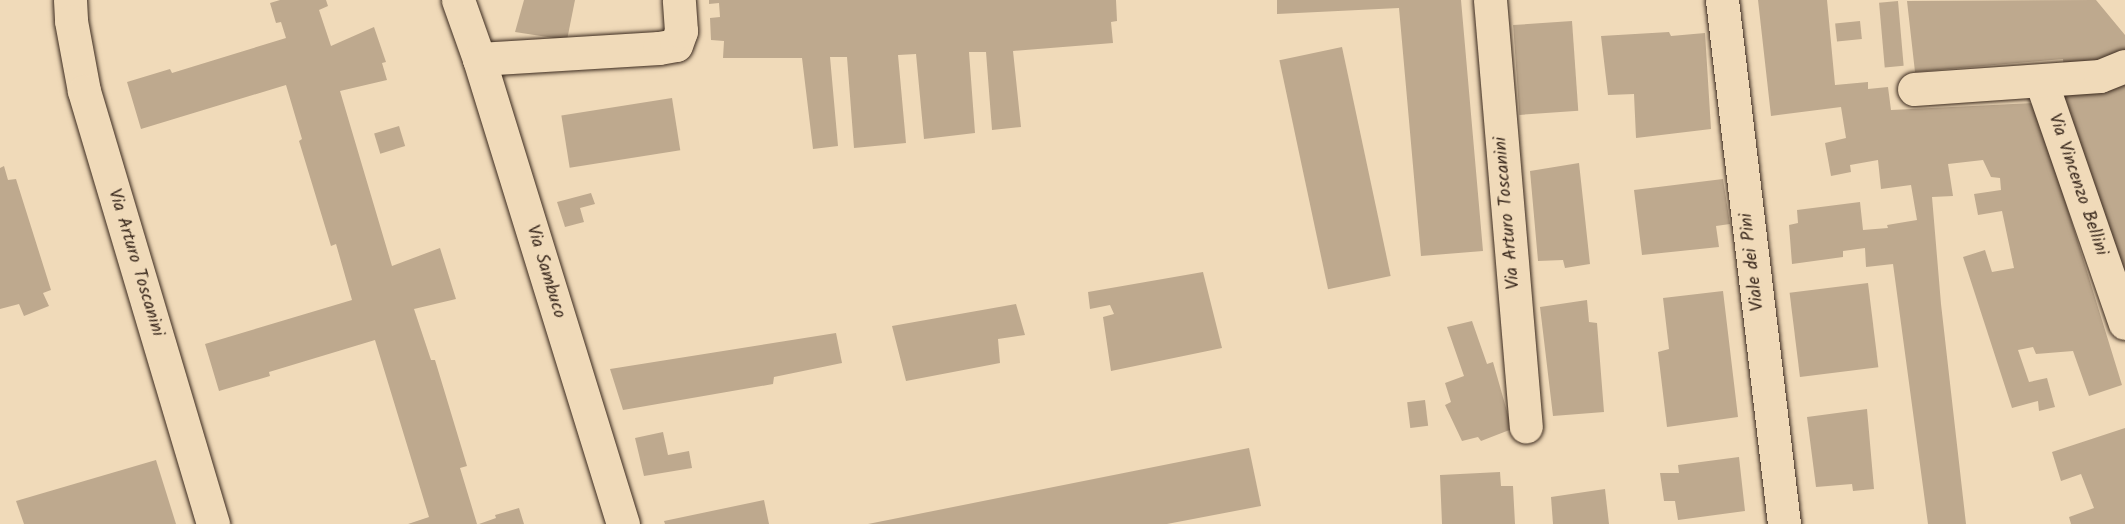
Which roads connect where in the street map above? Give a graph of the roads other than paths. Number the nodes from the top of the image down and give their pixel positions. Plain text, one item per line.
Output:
1 (70, 0) edge
2 (680, 0) edge
3 (1490, 0) edge
4 (1722, 0) edge
5 (465, 7) edge
6 (478, 59) junction
7 (2125, 66) edge
8 (2041, 81) junction
9 (1914, 89) dead end
10 (2125, 323) edge
11 (1526, 426) dead end
12 (213, 524) edge
13 (623, 524) edge
14 (1784, 524) edge

1 - 12 street, Via Arturo Toscanini
2 - 6 street
3 - 11 street, Via Arturo Toscanini
4 - 14 street, Viale dei Pini
5 - 6 street, Via Sambuco
6 - 13 street, Via Sambuco
7 - 8 street
8 - 9 street
8 - 10 street, Via Vincenzo Bellini

